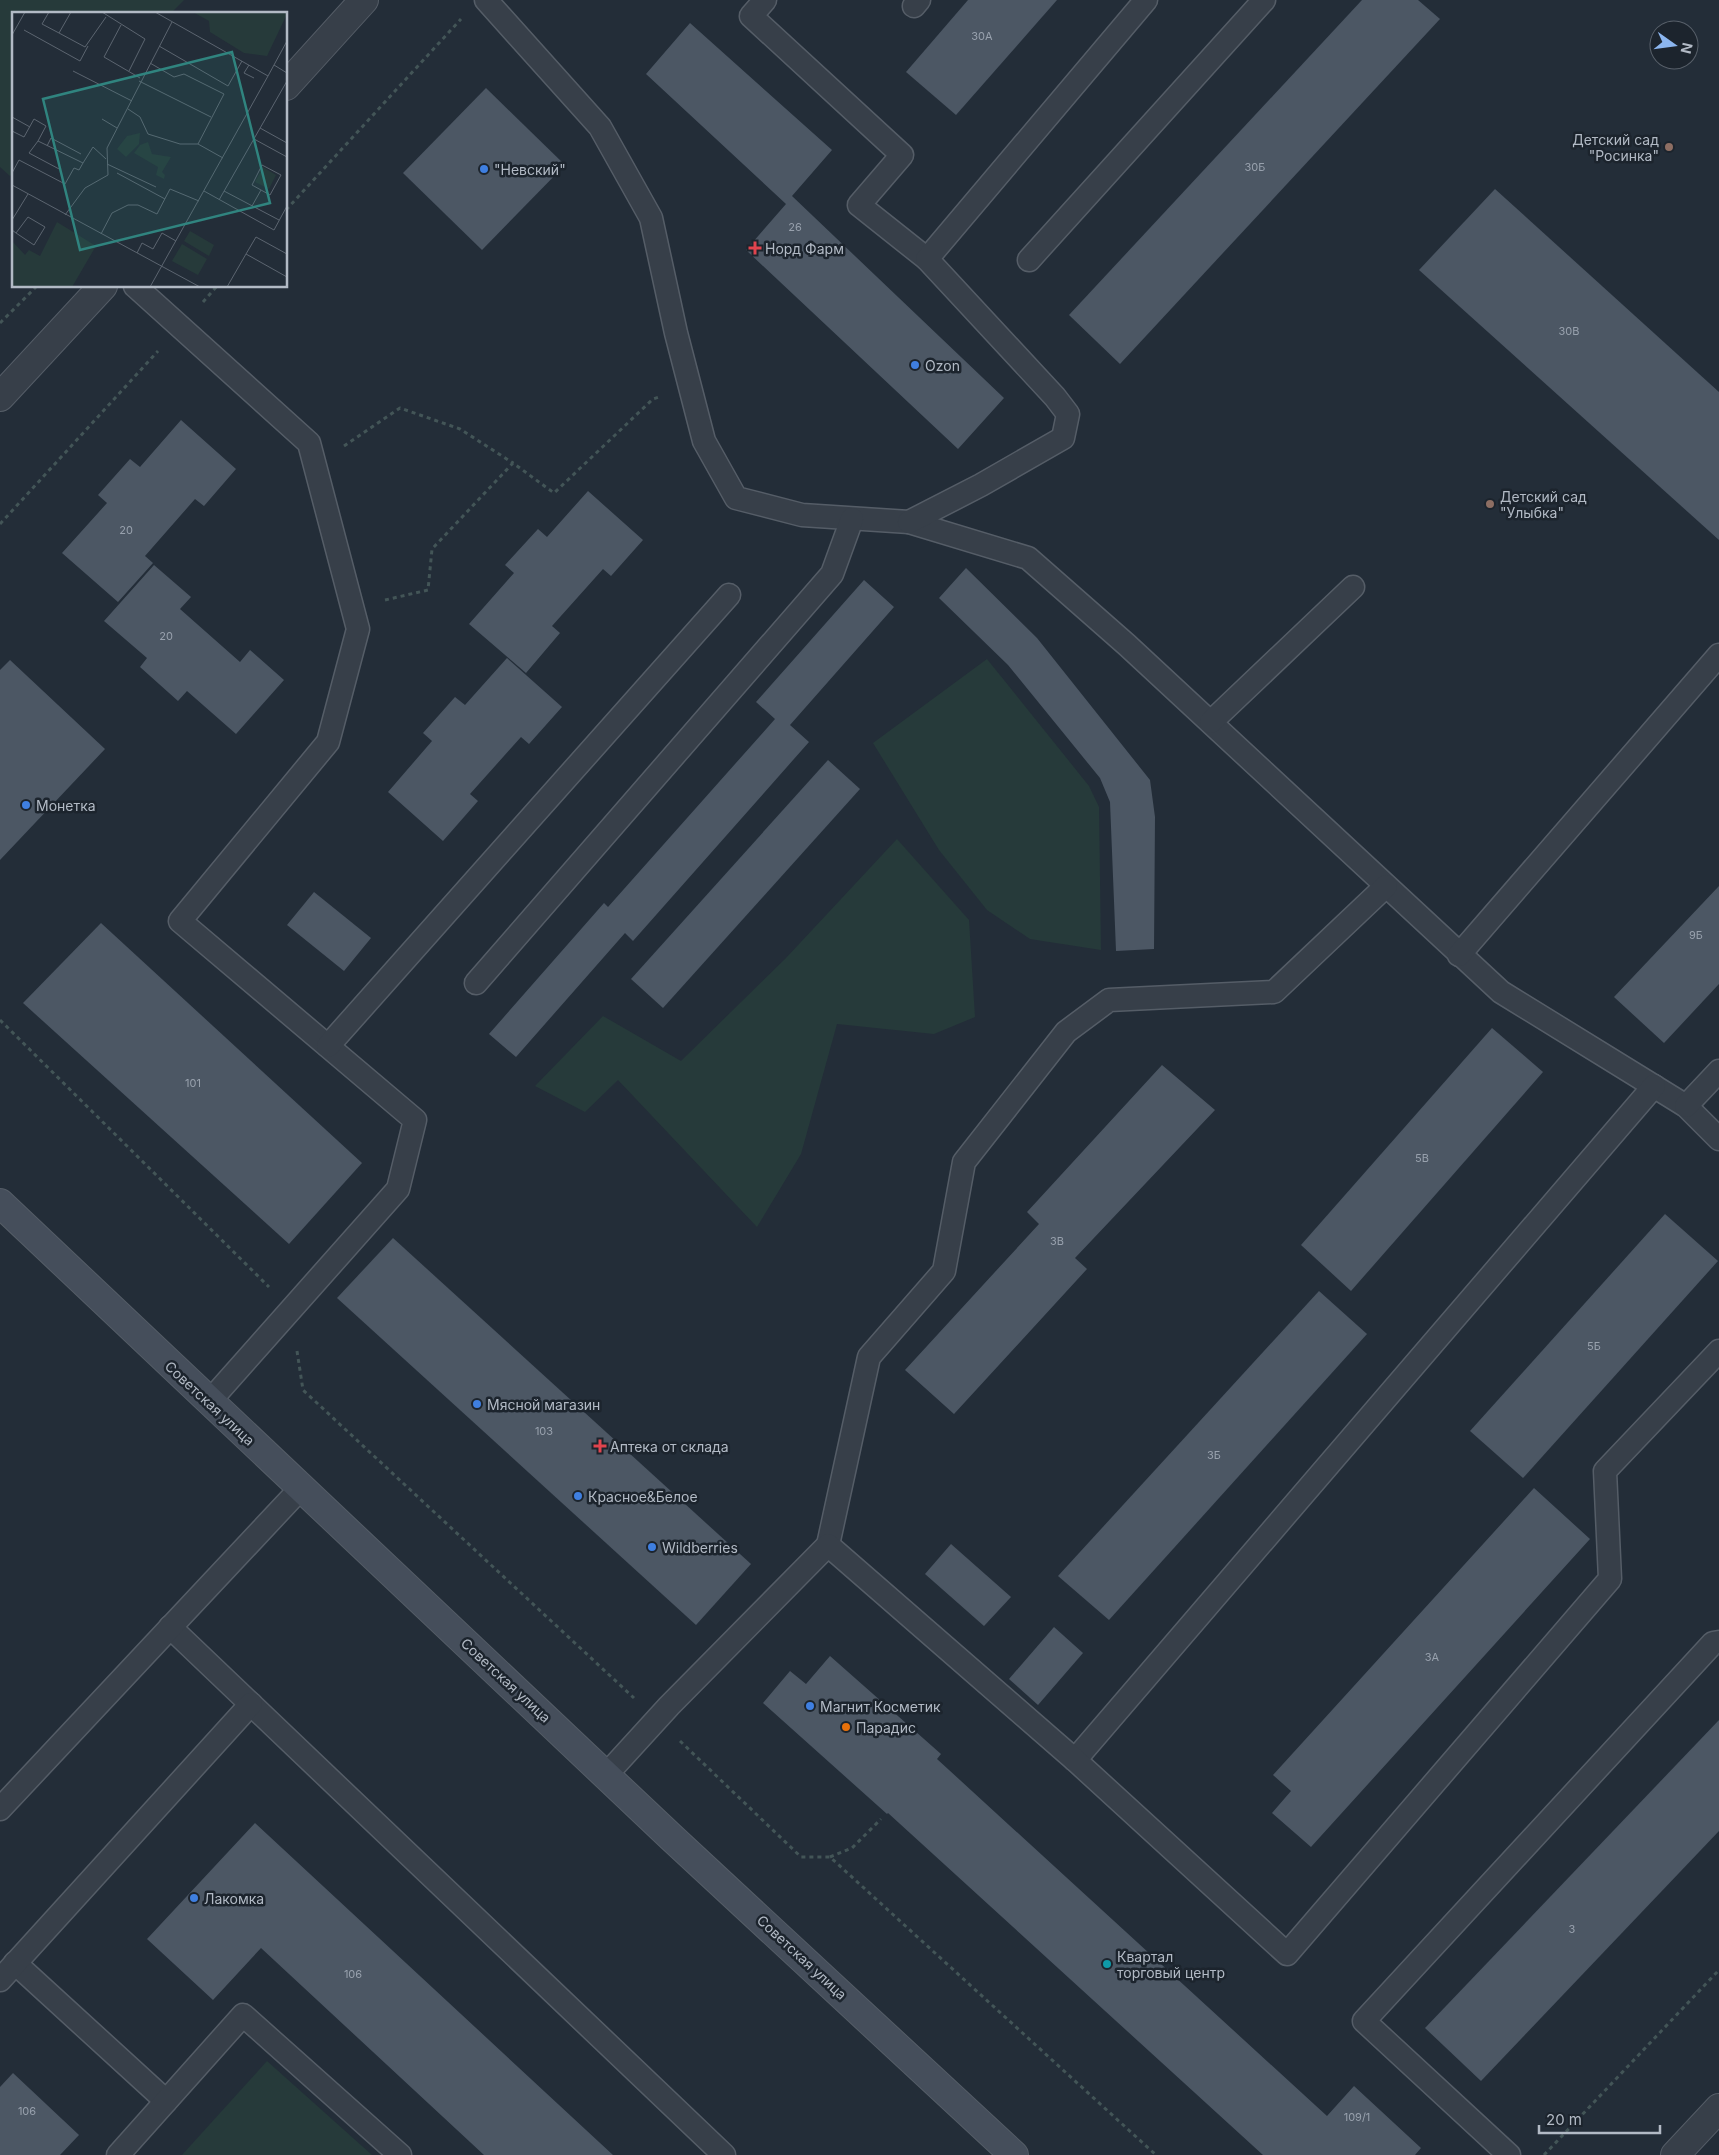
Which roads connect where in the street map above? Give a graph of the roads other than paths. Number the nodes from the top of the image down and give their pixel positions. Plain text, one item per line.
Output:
1 (364, 0) edge
2 (486, 0) edge
3 (765, 0) edge
4 (1146, 0) edge
5 (1264, 0) edge
6 (288, 84) edge
7 (927, 259) junction
8 (1028, 260) dead end
9 (101, 288) edge
10 (137, 288) edge
11 (0, 397) edge
12 (852, 518) junction
13 (909, 522) junction
14 (1353, 587) dead end
15 (729, 595) dead end
16 (1719, 655) edge
17 (1211, 722) junction
18 (1386, 886) junction
19 (1459, 954) junction
20 (476, 983) dead end
21 (328, 1046) junction
22 (1719, 1071) edge
23 (1654, 1086) junction
24 (1686, 1106) junction
25 (1719, 1139) edge
26 (0, 1203) edge
27 (1719, 1351) edge
28 (209, 1402) junction
29 (301, 1488) junction
30 (828, 1544) junction
31 (170, 1627) junction
32 (1719, 1642) edge
33 (251, 1704) junction
34 (1075, 1760) junction
35 (607, 1774) junction
36 (0, 1809) edge
37 (15, 1963) junction
38 (0, 1980) edge
39 (166, 2101) junction
40 (1719, 2108) edge
41 (118, 2155) edge
42 (400, 2155) edge
43 (724, 2155) edge
44 (1014, 2155) edge
45 (1509, 2155) edge
46 (1675, 2155) edge

1 - 6 street
2 - 12 lane
3 - 7 lane
4 - 7 lane
5 - 8 lane
7 - 13 lane
9 - 11 street
10 - 21 lane
12 - 13 lane
12 - 20 lane
13 - 17 lane
14 - 17 lane
15 - 21 lane
16 - 19 lane
17 - 18 lane
18 - 19 lane
18 - 30 lane
19 - 23 lane
21 - 28 lane
22 - 24 lane
23 - 24 lane
23 - 34 lane
24 - 25 lane
26 - 28 main road, Советская улица
27 - 34 lane
28 - 29 main road, Советская улица
29 - 31 lane
29 - 35 main road, Советская улица
30 - 34 lane
30 - 35 lane
31 - 33 lane
31 - 36 lane
32 - 45 lane
33 - 37 lane
33 - 43 lane
35 - 44 main road, Советская улица
37 - 38 lane
37 - 39 lane
39 - 41 lane
39 - 42 lane
40 - 46 street

